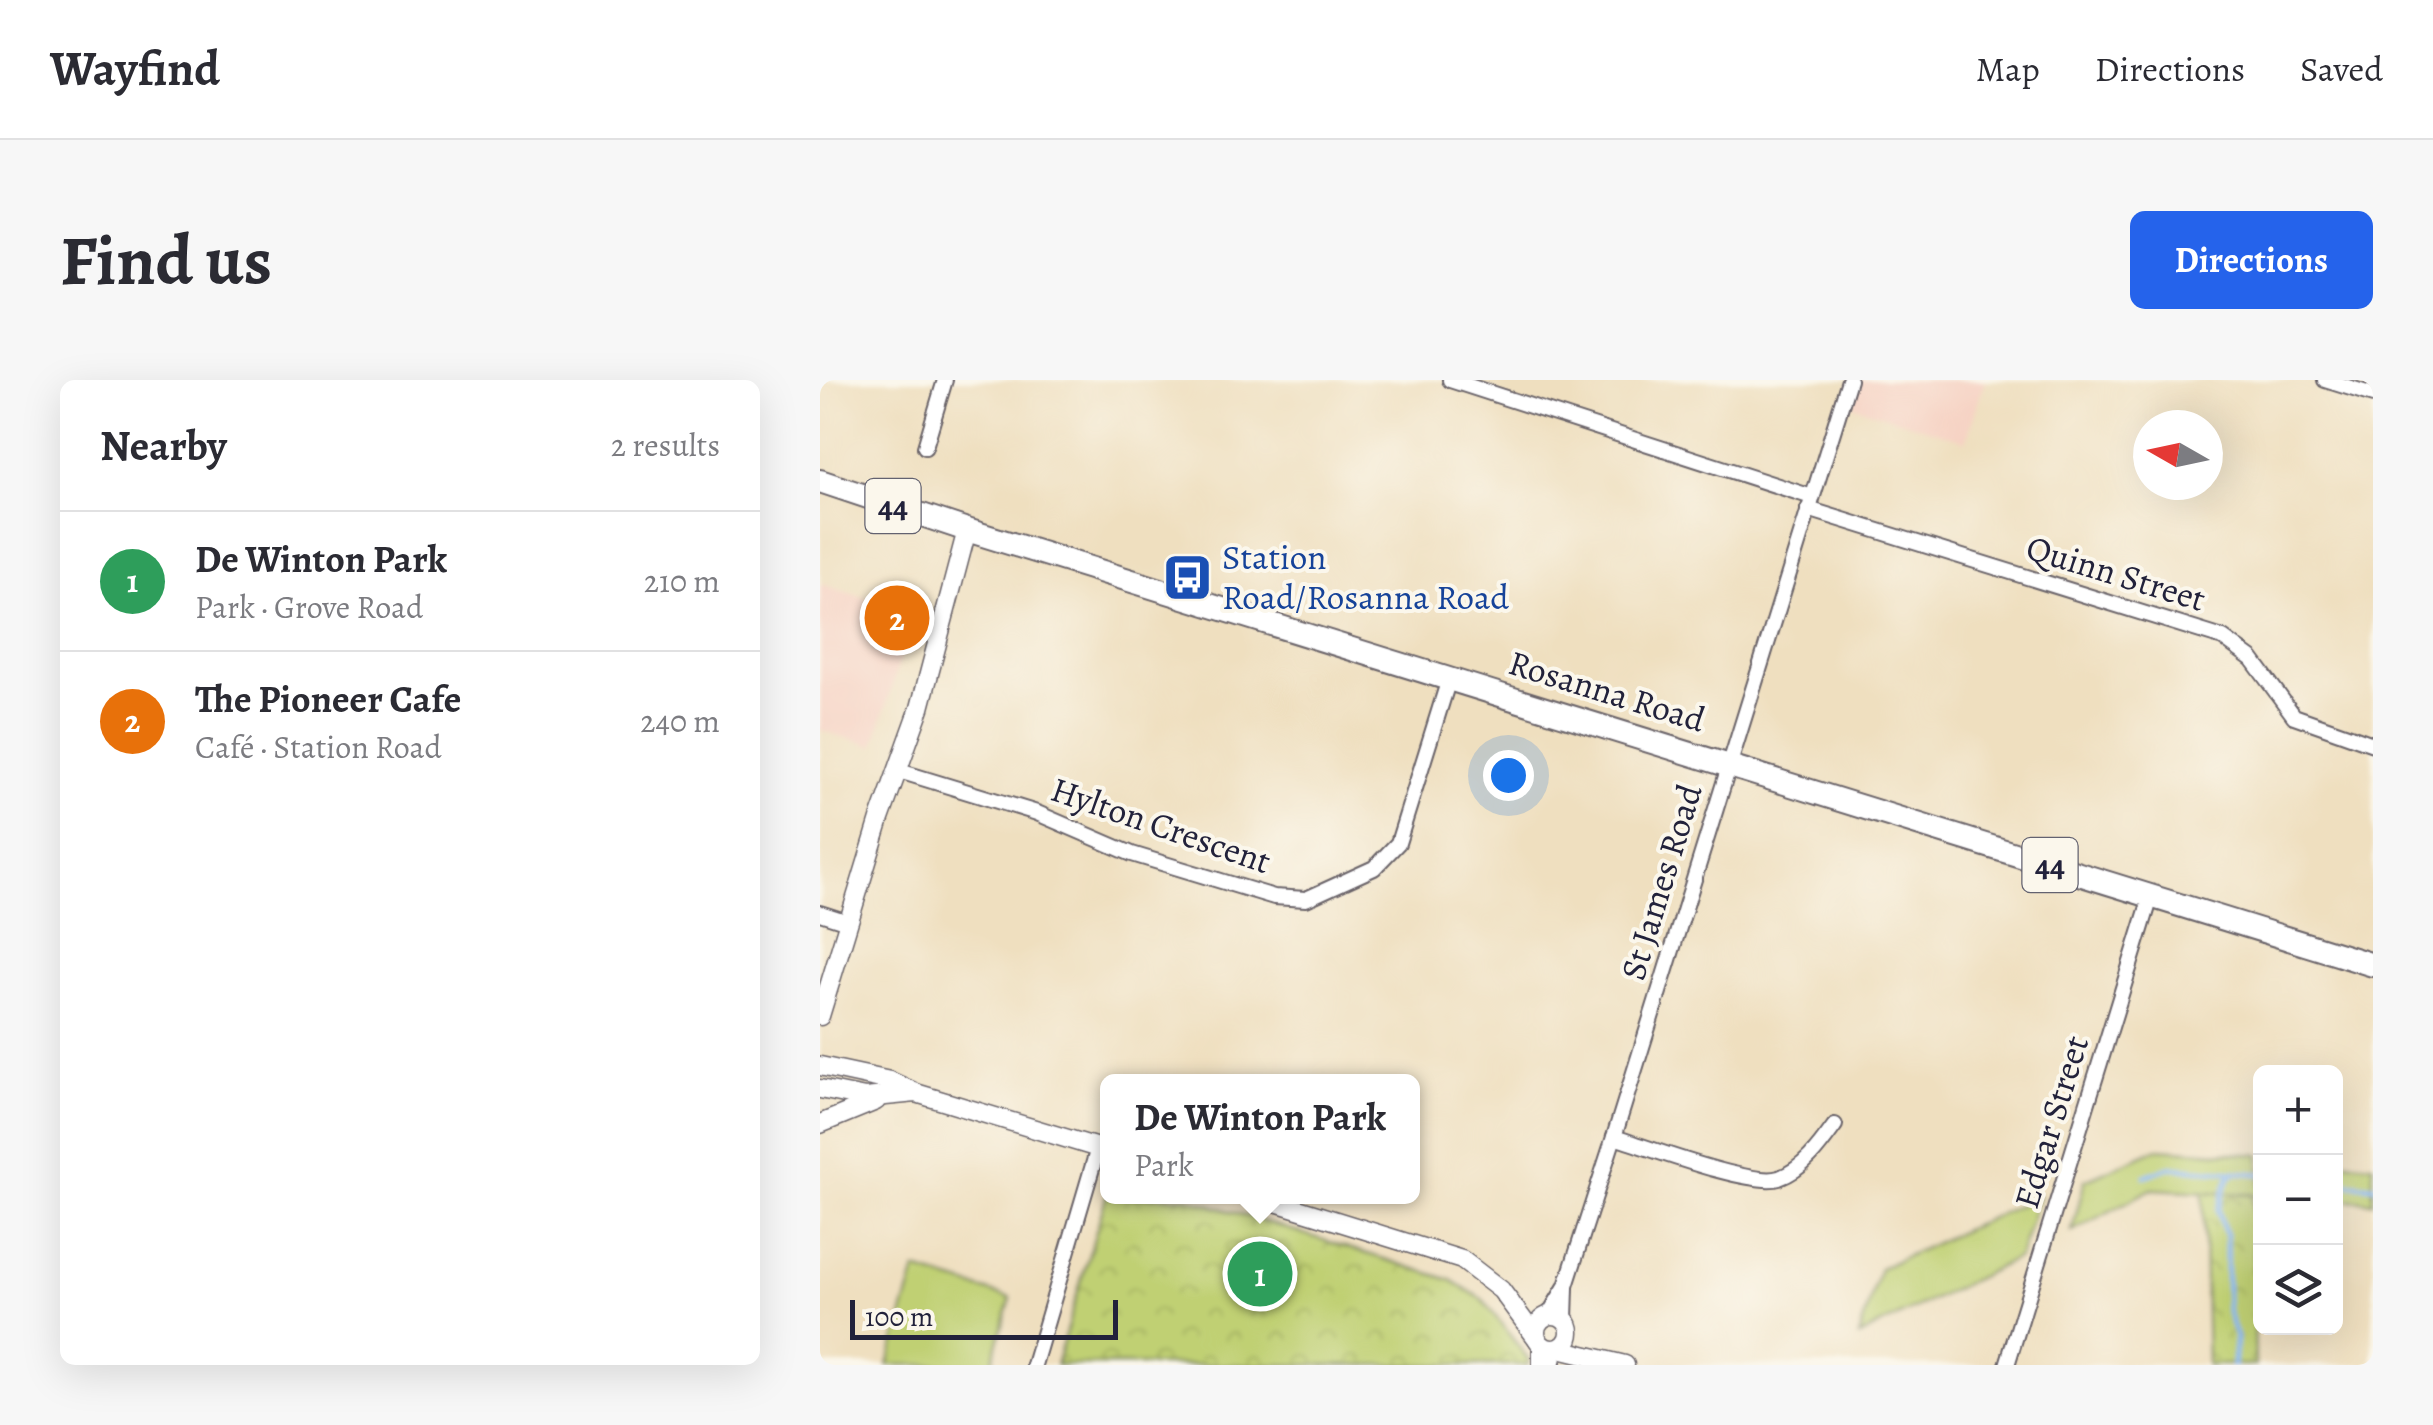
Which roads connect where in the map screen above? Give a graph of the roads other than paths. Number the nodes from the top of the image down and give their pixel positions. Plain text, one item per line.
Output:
1 (945, 380) edge
2 (1450, 380) edge
3 (1849, 380) edge
4 (2325, 380) edge
5 (2373, 395) edge
6 (926, 447) dead end
7 (820, 481) edge
8 (1810, 503) junction
9 (967, 530) junction
10 (1449, 678) junction
11 (2373, 744) edge
12 (1728, 765) junction
13 (899, 771) junction
14 (2151, 897) junction
15 (820, 914) edge
16 (848, 922) junction
17 (2373, 965) edge
18 (820, 1016) edge
19 (820, 1066) edge
20 (820, 1089) edge
21 (916, 1093) junction
22 (886, 1096) junction
23 (820, 1124) edge
24 (1835, 1125) dead end
25 (1614, 1137) junction
26 (1100, 1149) edge
27 (1100, 1159) edge
28 (1282, 1204) edge
29 (1553, 1337) edge
30 (1034, 1365) edge
31 (1540, 1365) edge
32 (1625, 1365) edge
33 (2007, 1365) edge

1 - 6 street
2 - 8 street, Quinn Street
3 - 8 street, St James Road
4 - 5 street
7 - 9 highway, Rosanna Road / 44
8 - 11 street, Quinn Street
8 - 12 street, St James Road
9 - 10 highway, Rosanna Road / 44
9 - 13 street
10 - 12 highway, Rosanna Road / 44
10 - 13 street, Hylton Crescent
12 - 14 highway, Rosanna Road / 44
12 - 25 street, St James Road
13 - 16 street
14 - 17 highway, Rosanna Road / 44
14 - 33 street, Edgar Street
15 - 16 street
16 - 18 street
19 - 21 street
20 - 22 street
21 - 22 street
21 - 26 street
22 - 23 street
24 - 25 street
25 - 29 street, St James Road
27 - 30 street
28 - 29 street
29 - 31 street
29 - 32 street

